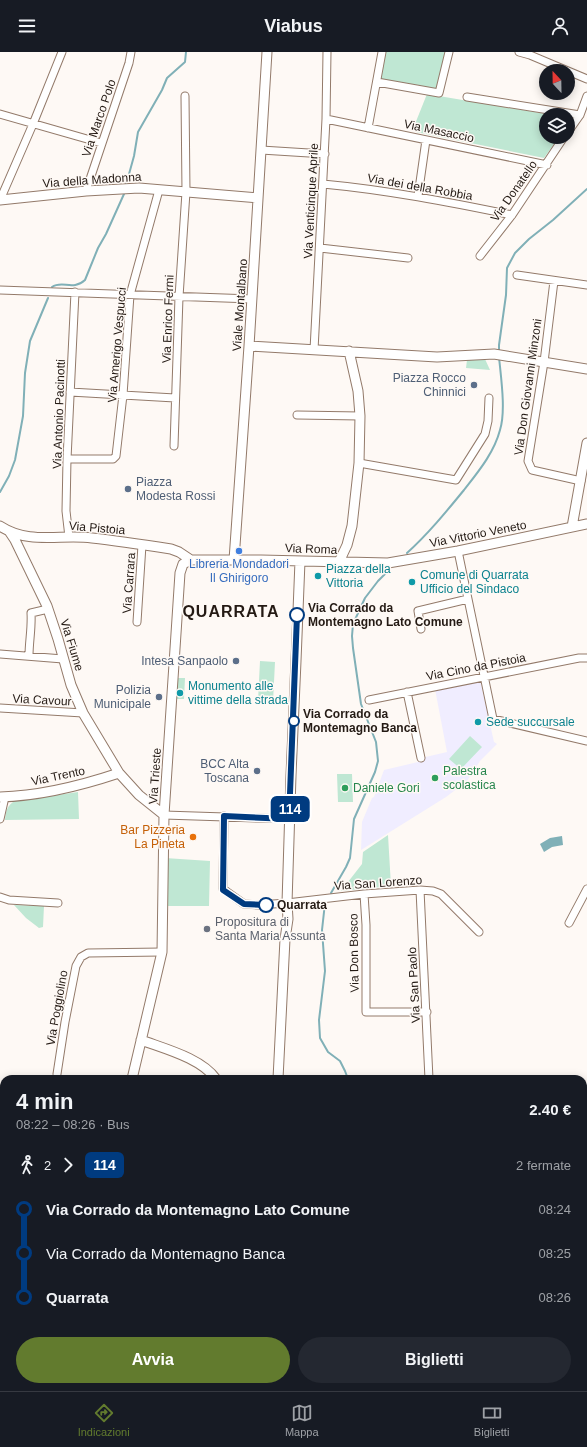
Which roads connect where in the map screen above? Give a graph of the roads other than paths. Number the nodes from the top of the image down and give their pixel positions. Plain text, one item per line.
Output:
1 (62, 52) edge
2 (131, 52) edge
3 (267, 52) edge
4 (327, 52) edge
5 (382, 52) edge
6 (449, 52) edge
7 (519, 52) edge
8 (587, 79) edge
9 (377, 82) junction
10 (185, 96) dead end
11 (587, 96) edge
12 (467, 97) dead end
13 (0, 114) edge
14 (580, 115) junction
15 (326, 119) junction
16 (575, 122) edge
17 (33, 124) junction
18 (368, 128) junction
19 (426, 140) junction
20 (101, 143) junction
21 (560, 144) edge
22 (261, 150) junction
23 (325, 154) junction
24 (547, 164) junction
25 (323, 184) junction
26 (159, 190) junction
27 (86, 191) junction
28 (186, 192) junction
29 (418, 196) junction
30 (258, 198) junction
31 (0, 200) edge
32 (512, 215) junction
33 (320, 248) junction
34 (480, 256) dead end
35 (408, 258) dead end
36 (517, 275) dead end
37 (554, 281) junction
38 (587, 285) edge
39 (0, 290) edge
40 (75, 292) junction
41 (130, 295) junction
42 (179, 296) junction
43 (252, 299) junction
44 (249, 346) junction
45 (314, 350) junction
46 (349, 351) junction
47 (544, 362) junction
48 (587, 369) edge
49 (70, 392) junction
50 (123, 395) junction
51 (175, 398) junction
52 (489, 398) dead end
53 (298, 415) dead end
54 (360, 416) junction
55 (587, 443) edge
56 (174, 446) dead end
57 (67, 459) junction
58 (359, 463) junction
59 (581, 481) junction
60 (587, 524) edge
61 (0, 526) edge
62 (572, 527) junction
63 (9, 532) junction
64 (69, 537) junction
65 (142, 544) junction
66 (458, 551) junction
67 (191, 560) junction
68 (234, 560) junction
69 (300, 561) junction
70 (339, 562) junction
71 (388, 564) joint
72 (468, 599) junction
73 (48, 609) junction
74 (138, 622) dead end
75 (421, 629) dead end
76 (0, 654) edge
77 (29, 656) junction
78 (587, 658) edge
79 (63, 659) junction
80 (484, 677) junction
81 (407, 692) junction
82 (369, 700) dead end
83 (0, 708) edge
84 (83, 713) junction
85 (587, 741) edge
86 (421, 758) dead end
87 (119, 773) junction
88 (2, 797) edge
89 (164, 814) junction
90 (224, 816) junction
91 (0, 819) edge
92 (289, 819) junction
93 (587, 889) edge
94 (420, 890) junction
95 (364, 894) junction
96 (0, 897) edge
97 (58, 902) dead end
98 (287, 903) junction
99 (569, 923) dead end
100 (479, 932) dead end
101 (162, 952) junction
102 (427, 1012) junction
103 (141, 1040) junction
104 (57, 1074) dead end
105 (133, 1075) edge
106 (212, 1075) edge
107 (278, 1075) edge
108 (429, 1075) edge

1 - 17 street
2 - 20 street, Via Marco Polo
3 - 22 street, Viale Montalbano
4 - 15 street, Via Venticinque Aprile
5 - 9 street
6 - 9 street
7 - 8 street
9 - 18 street
10 - 28 street, Via Enrico Fermi
11 - 14 street
12 - 14 street
13 - 17 street
14 - 16 street
15 - 18 street, Via Masaccio
15 - 23 street, Via Venticinque Aprile
17 - 20 street
17 - 31 street
18 - 19 street, Via Masaccio
19 - 24 street, Via Masaccio
19 - 29 street
20 - 27 street, Via Marco Polo
21 - 24 street, Via Donatello
22 - 23 street
22 - 30 street, Viale Montalbano
23 - 25 street, Via Venticinque Aprile
24 - 32 street, Via Donatello
25 - 29 street, Via dei della Robbia
25 - 33 street, Via Venticinque Aprile
26 - 27 street, Via della Madonna
26 - 28 street, Via della Madonna
26 - 41 street, Via Amerigo Vespucci
27 - 31 street, Via della Madonna
28 - 30 street, Via della Madonna
28 - 42 street, Via Enrico Fermi
29 - 32 street, Via dei della Robbia
30 - 43 street, Viale Montalbano
32 - 34 street, Via Donatello
33 - 35 street
33 - 45 street, Via Venticinque Aprile
36 - 37 street
37 - 38 street
37 - 47 street, Via Don Giovanni Minzoni
39 - 40 street
40 - 41 street
40 - 49 street, Via Antonio Pacinotti
41 - 42 street
41 - 50 street, Via Amerigo Vespucci
42 - 43 street
42 - 51 street, Via Enrico Fermi
43 - 44 street, Viale Montalbano
44 - 45 street
44 - 68 street, Viale Montalbano
45 - 46 street
46 - 47 street
46 - 54 street
47 - 48 street
47 - 59 street, Via Don Giovanni Minzoni
49 - 50 street
49 - 57 street, Via Antonio Pacinotti
50 - 51 street
50 - 57 street, Via Amerigo Vespucci
51 - 56 street, Via Enrico Fermi
52 - 58 street
53 - 54 street
54 - 58 street
55 - 59 street
57 - 64 street, Via Antonio Pacinotti
58 - 70 street
59 - 62 street
60 - 62 street, Via Vittorio Veneto
61 - 63 street, Via Pistoia
62 - 66 street, Via Vittorio Veneto
63 - 64 street, Via Pistoia
63 - 73 street, Via Fiume
64 - 65 street, Via Pistoia
65 - 67 street, Via Pistoia
65 - 74 street, Via Carrara
66 - 71 street, Via Vittorio Veneto
66 - 72 street
67 - 68 street
67 - 89 street, Via Trieste
68 - 69 street, Via Roma
69 - 70 street, Via Roma
69 - 92 street
70 - 71 street, Via Roma
72 - 75 street
72 - 80 street
73 - 77 street
73 - 79 street, Via Fiume
76 - 77 street
77 - 79 street
78 - 80 street, Via Cino da Pistoia
79 - 84 street, Via Fiume
80 - 81 street, Via Cino da Pistoia
80 - 85 street
81 - 82 street, Via Cino da Pistoia
81 - 86 street
83 - 84 street, Via Cavour
84 - 87 street, Via Fiume
87 - 88 street, Via Trento
87 - 89 street, Via Fiume
88 - 91 street
89 - 90 street
89 - 101 street, Via Trieste
90 - 92 street
90 - 98 street, Via San Lorenzo
92 - 98 street
93 - 99 street
94 - 95 street, Via San Lorenzo
94 - 100 street, Via San Lorenzo
94 - 102 street, Via San Paolo
95 - 98 street, Via San Lorenzo
95 - 102 street, Via Don Bosco
96 - 97 street
98 - 107 street
101 - 103 street, Via Trieste
101 - 104 street, Via Poggiolino
102 - 108 street, Via San Paolo
103 - 105 street, Via Trieste
103 - 106 street

